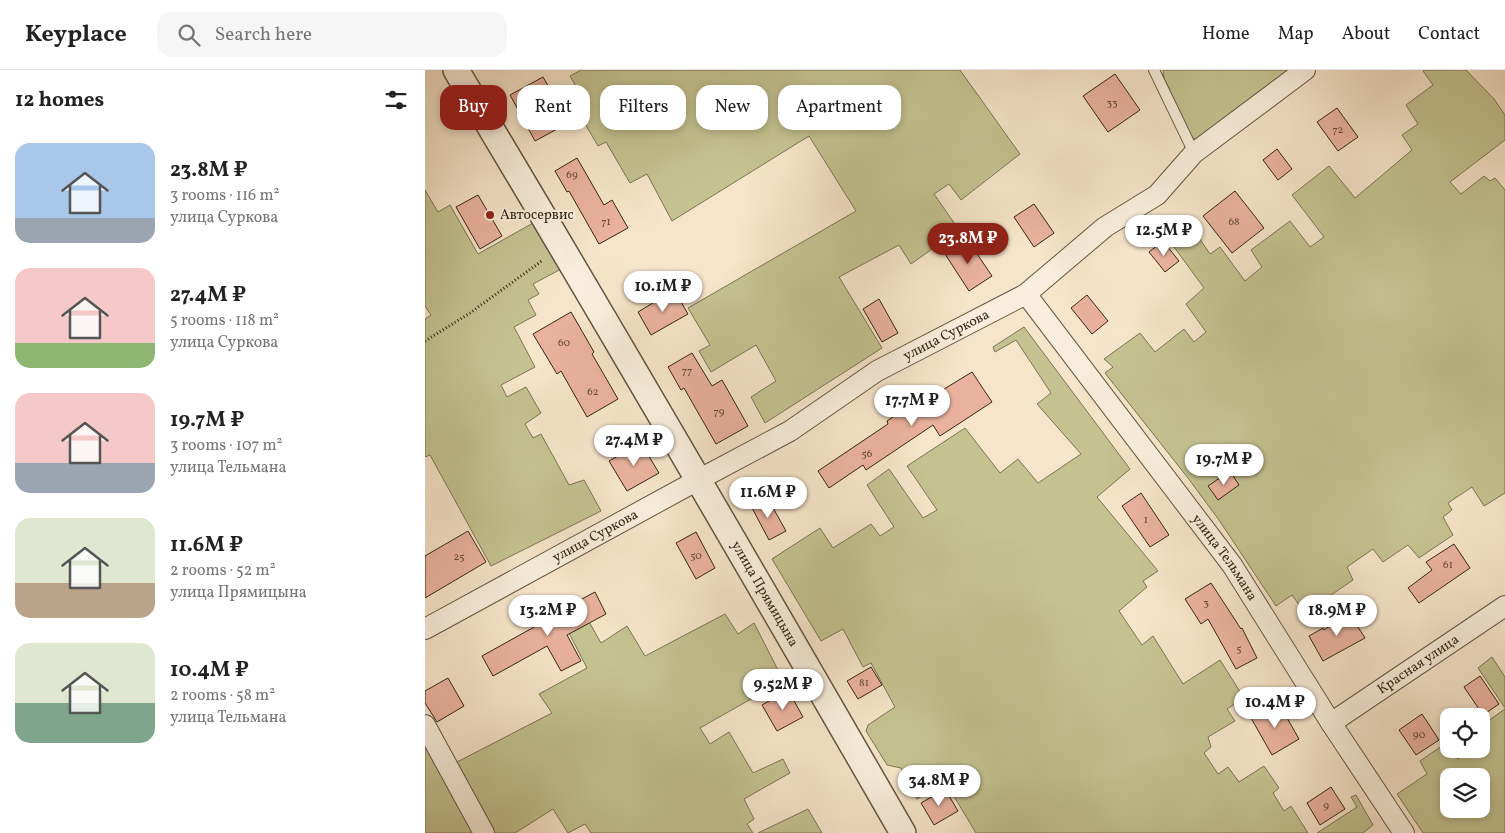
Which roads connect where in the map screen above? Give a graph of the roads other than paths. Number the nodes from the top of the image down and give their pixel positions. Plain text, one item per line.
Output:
1 (456, 70) edge
2 (1154, 70) edge
3 (1305, 70) edge
4 (1194, 154) junction
5 (1026, 294) junction
6 (698, 480) junction
7 (1505, 606) edge
8 (425, 629) edge
9 (1331, 723) junction
10 (425, 725) edge
11 (484, 833) edge
12 (903, 833) edge
13 (1404, 833) edge

1 - 6 street, улица Прямицына
2 - 4 lane
3 - 4 street, улица Суркова
4 - 5 street, улица Суркова
5 - 6 street, улица Суркова
5 - 9 street, улица Тельмана
6 - 8 street, улица Суркова
6 - 12 street, улица Прямицына
7 - 9 street, Красная улица
9 - 13 street, улица Тельмана
10 - 11 street

